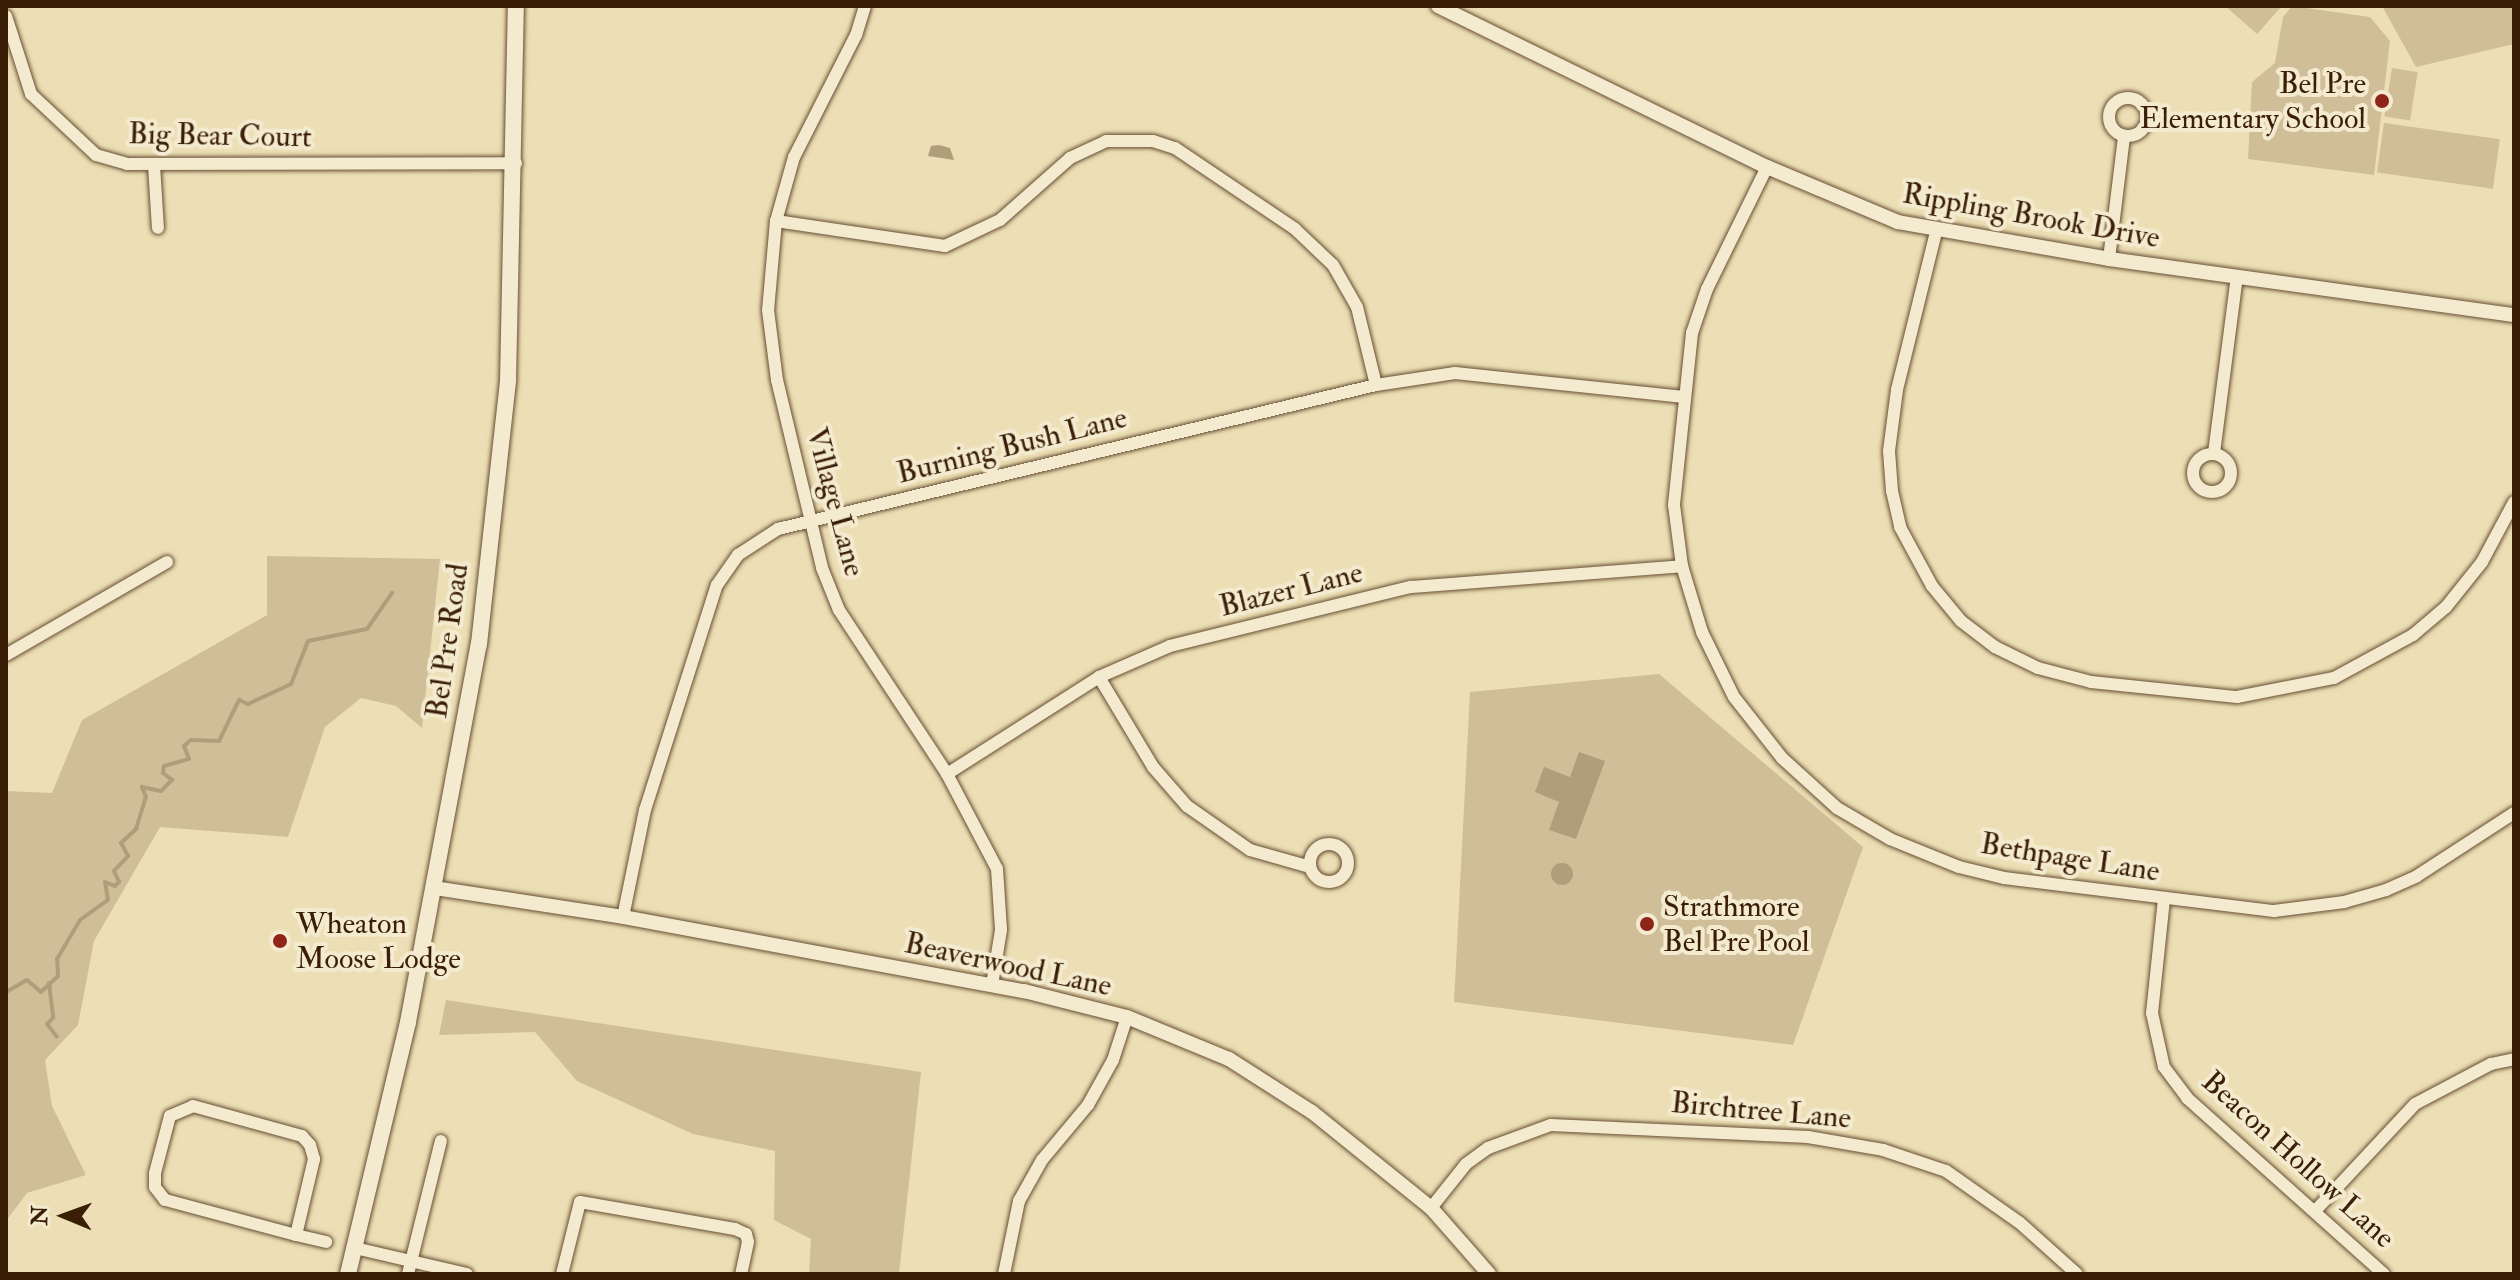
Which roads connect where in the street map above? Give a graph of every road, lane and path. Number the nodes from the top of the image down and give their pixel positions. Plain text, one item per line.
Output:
1 (516, 6) edge
2 (865, 6) edge
3 (1438, 6) edge
4 (6, 16) edge
5 (2124, 137) dead end
6 (516, 163) junction
7 (154, 165) junction
8 (1767, 167) junction
9 (776, 221) junction
10 (158, 228) dead end
11 (1936, 232) junction
12 (2109, 259) junction
13 (2237, 276) junction
14 (2514, 315) edge
15 (1376, 385) junction
16 (1682, 397) junction
17 (2214, 453) dead end
18 (2514, 502) edge
19 (811, 521) junction
20 (167, 562) dead end
21 (1682, 566) junction
22 (6, 655) edge
23 (1099, 677) junction
24 (947, 774) junction
25 (2514, 813) edge
26 (1310, 867) dead end
27 (434, 888) junction
28 (2164, 899) junction
29 (623, 917) junction
30 (992, 985) junction
31 (1127, 1017) junction
32 (2514, 1059) edge
33 (441, 1141) dead end
34 (1431, 1208) junction
35 (2315, 1211) junction
36 (296, 1235) junction
37 (326, 1242) dead end
38 (355, 1248) junction
39 (409, 1268) edge
40 (348, 1274) edge
41 (467, 1274) edge
42 (562, 1274) edge
43 (741, 1274) edge
44 (1004, 1274) edge
45 (1489, 1274) edge
46 (2077, 1274) edge
47 (2384, 1274) edge

1 - 6 main road, Bel Pre Road
2 - 9 street, Village Lane
3 - 8 street, Rippling Brook Drive
4 - 7 street, Big Bear Court
5 - 12 street
6 - 7 street, Big Bear Court
6 - 27 main road, Bel Pre Road
7 - 10 street
8 - 11 street, Rippling Brook Drive
8 - 16 street, Bethpage Lane
9 - 15 street
9 - 19 street, Village Lane
11 - 12 street, Rippling Brook Drive
11 - 18 street
12 - 13 street, Rippling Brook Drive
13 - 14 street, Rippling Brook Drive
13 - 17 street
15 - 16 street, Burning Bush Lane
15 - 19 street, Burning Bush Lane
16 - 21 street, Bethpage Lane
19 - 24 street, Village Lane
19 - 29 street, Burning Bush Lane
20 - 22 street
21 - 23 street, Blazer Lane
21 - 28 street, Bethpage Lane
23 - 24 street, Blazer Lane
23 - 26 street
24 - 30 street, Village Lane
25 - 28 street, Bethpage Lane
27 - 29 street, Beaverwood Lane
27 - 38 main road, Bel Pre Road
28 - 35 street, Beacon Hollow Lane
29 - 30 street, Beaverwood Lane
30 - 31 street, Beaverwood Lane
31 - 34 street, Beaverwood Lane
31 - 44 street
32 - 35 street
33 - 39 street
34 - 45 street, Beaverwood Lane
34 - 46 street, Birchtree Lane
35 - 47 street, Beacon Hollow Lane
36 - 36 street
36 - 37 street
38 - 39 street
38 - 40 main road, Bel Pre Road
39 - 41 street
42 - 43 street

